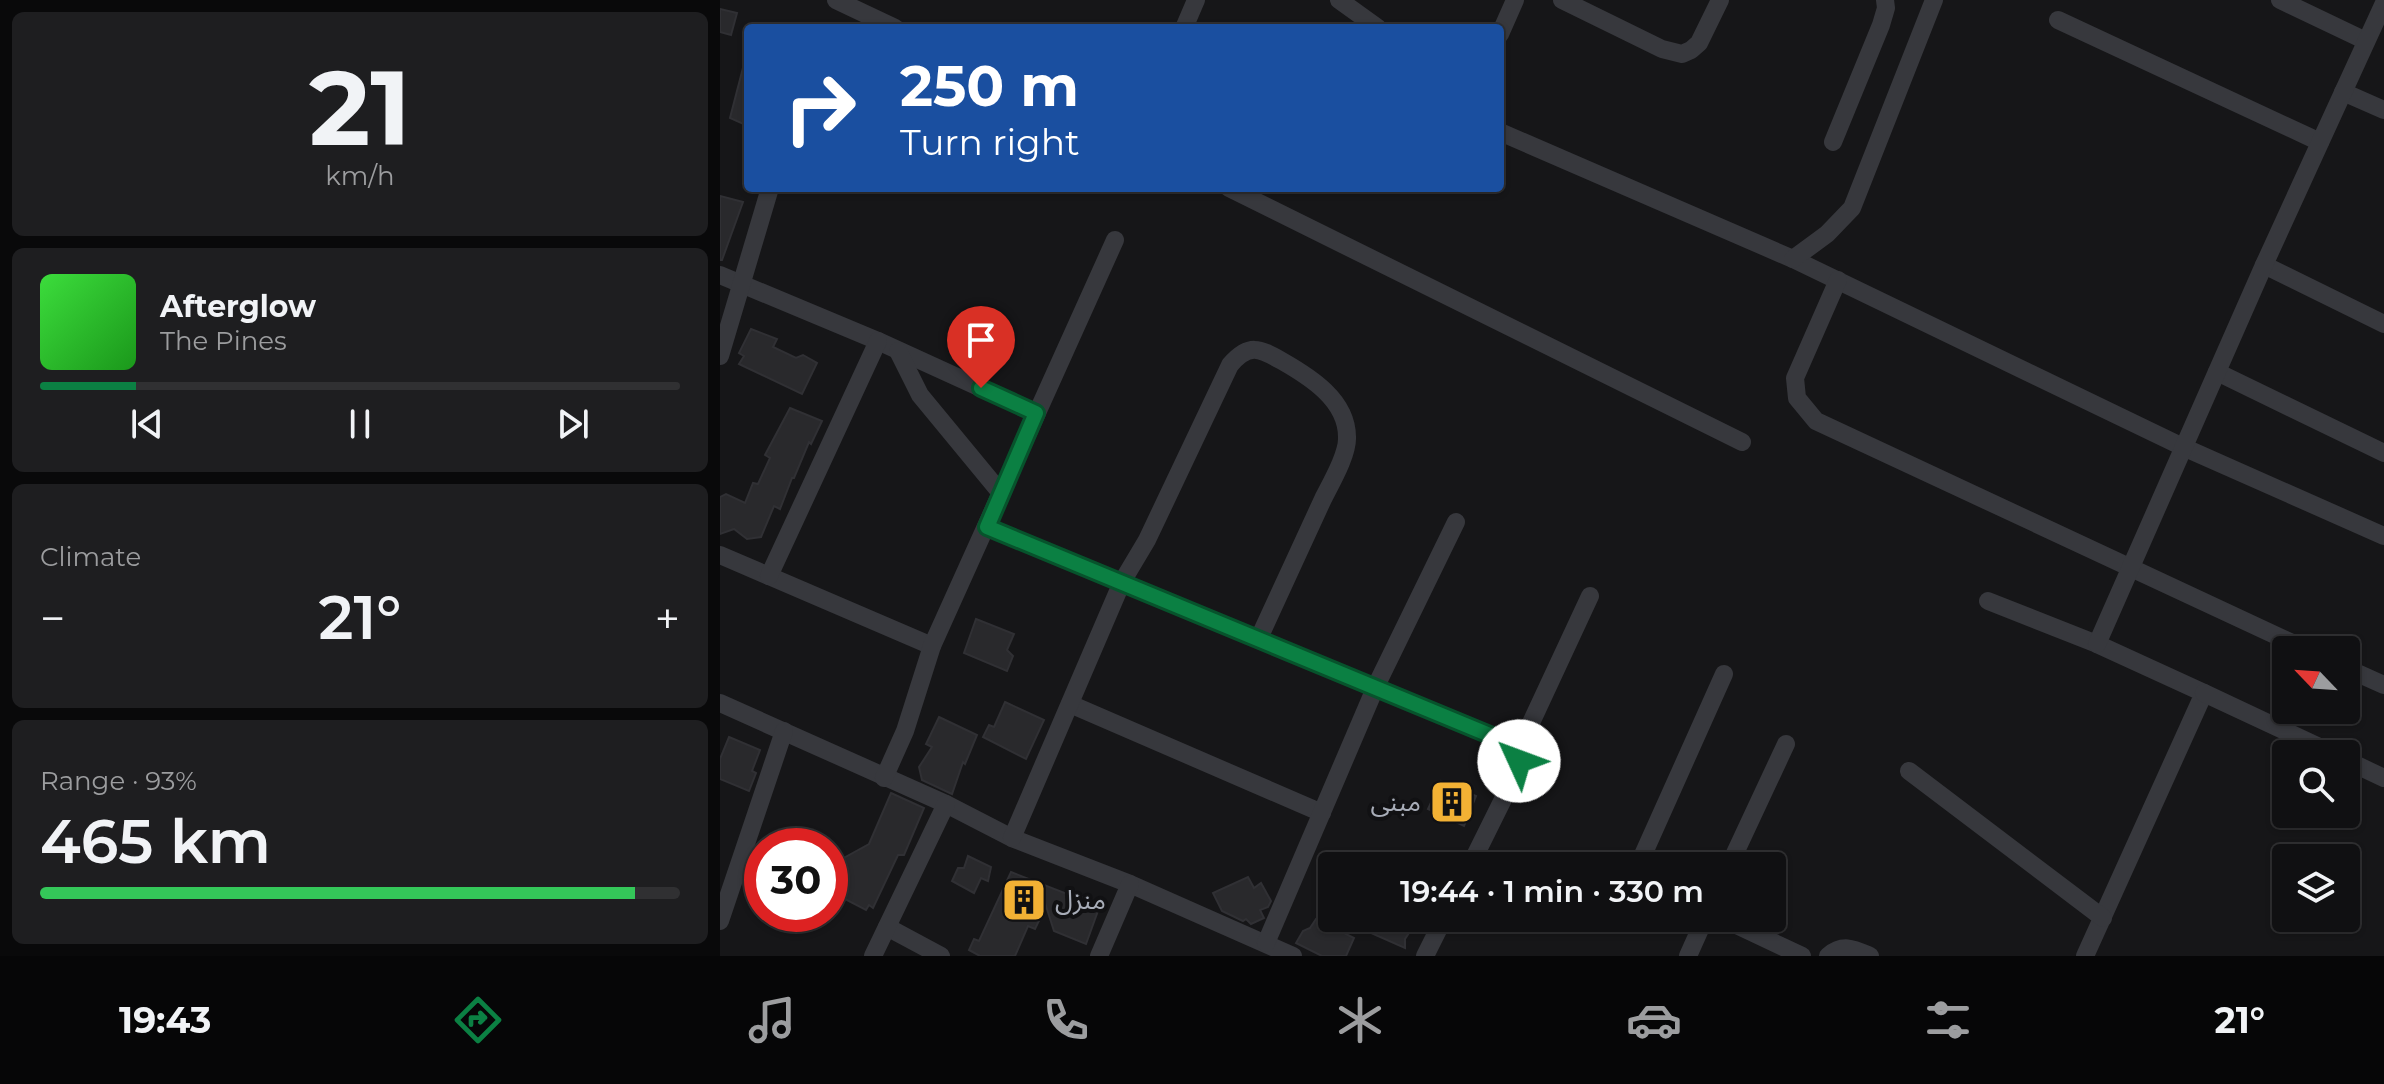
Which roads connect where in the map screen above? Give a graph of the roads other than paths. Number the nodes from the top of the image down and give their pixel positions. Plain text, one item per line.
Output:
1 (836, 0) edge
2 (1196, 0) edge
3 (1515, 0) edge
4 (1562, 0) edge
5 (1720, 0) edge
6 (1885, 0) edge
7 (1934, 0) edge
8 (2280, 0) edge
9 (1350, 3) edge
10 (2382, 14) edge
11 (2058, 20) dead end
12 (887, 24) edge
13 (1186, 24) edge
14 (1374, 24) edge
15 (1504, 25) edge
16 (2366, 41) junction
17 (2343, 92) junction
18 (2384, 110) edge
19 (1504, 134) edge
20 (1833, 142) dead end
21 (2320, 142) junction
22 (769, 192) edge
23 (1260, 195) edge
24 (1115, 240) dead end
25 (1793, 259) junction
26 (2264, 265) junction
27 (720, 275) edge
28 (1838, 280) junction
29 (742, 283) junction
30 (2382, 318) edge
31 (878, 341) junction
32 (898, 351) junction
33 (720, 356) edge
34 (2217, 372) junction
35 (1036, 413) junction
36 (1742, 442) dead end
37 (2183, 447) junction
38 (2384, 453) edge
39 (1000, 492) junction
40 (1456, 522) dead end
41 (987, 527) junction
42 (2384, 536) edge
43 (720, 555) edge
44 (2131, 569) junction
45 (769, 576) junction
46 (1122, 582) junction
47 (1590, 596) dead end
48 (1988, 601) dead end
49 (2277, 636) edge
50 (1259, 638) junction
51 (2097, 644) junction
52 (932, 646) junction
53 (1724, 674) dead end
54 (2360, 674) edge
55 (2384, 685) edge
56 (1376, 686) junction
57 (2204, 693) junction
58 (720, 703) edge
59 (1070, 704) junction
60 (784, 731) junction
61 (2304, 740) edge
62 (1786, 744) dead end
63 (1517, 753) junction
64 (2360, 767) edge
65 (1909, 771) dead end
66 (884, 778) junction
67 (2384, 778) edge
68 (946, 804) junction
69 (1322, 813) junction
70 (1012, 838) junction
71 (1477, 852) edge
72 (1644, 852) edge
73 (1736, 852) edge
74 (1130, 884) junction
75 (2103, 918) junction
76 (720, 921) edge
77 (887, 927) junction
78 (1437, 932) edge
79 (1699, 932) edge
80 (1751, 932) edge
81 (1266, 943) junction
82 (873, 956) edge
83 (941, 956) edge
84 (1099, 956) edge
85 (1293, 956) edge
86 (1425, 956) edge
87 (1688, 956) edge
88 (1802, 956) edge
89 (1828, 956) edge
90 (1870, 956) edge
91 (2085, 956) edge

1 - 12 street
2 - 13 street
3 - 15 street
4 - 5 street
6 - 20 street
7 - 25 street
8 - 16 street
9 - 14 street
10 - 16 street
11 - 21 street
16 - 17 street
17 - 18 street
17 - 21 street
19 - 25 street
21 - 26 street
22 - 29 street
23 - 36 street
24 - 35 street
25 - 28 street
26 - 30 street
26 - 34 street
27 - 29 street
28 - 37 street
28 - 44 street
29 - 31 street
29 - 33 street
31 - 32 street
31 - 45 street
32 - 35 street
32 - 39 street
34 - 37 street
34 - 38 street
35 - 39 street
37 - 42 street
37 - 44 street
39 - 41 street
40 - 56 street
41 - 46 street
41 - 52 street
43 - 45 street
44 - 49 street
44 - 51 street
45 - 52 street
46 - 50 street
46 - 50 street
46 - 59 street
47 - 63 street
48 - 51 street
50 - 56 street
51 - 57 street
52 - 66 street
53 - 72 street
54 - 55 street
56 - 63 street
56 - 69 street
57 - 61 street
57 - 75 street
58 - 60 street
59 - 69 street
59 - 70 street
60 - 66 street
60 - 76 street
62 - 73 street
63 - 71 street
64 - 67 street
65 - 75 street
66 - 68 street
68 - 70 street
68 - 77 street
69 - 81 street
70 - 74 street
74 - 81 street
74 - 84 street
75 - 91 street
77 - 82 street
77 - 83 street
78 - 86 street
79 - 87 street
80 - 88 street
81 - 85 street
89 - 90 street

